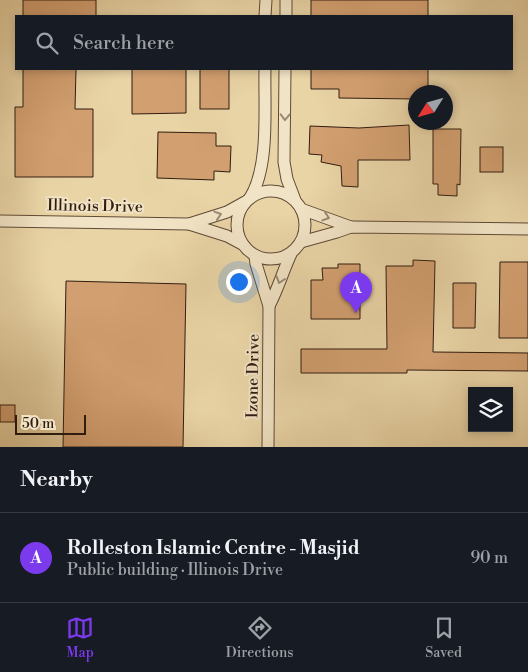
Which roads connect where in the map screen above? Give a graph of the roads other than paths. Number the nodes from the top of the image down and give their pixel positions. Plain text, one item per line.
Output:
1 (266, 0) edge
2 (286, 0) edge
3 (265, 15) edge
4 (286, 15) edge
5 (265, 70) edge
6 (285, 70) edge
7 (248, 200) junction
8 (298, 205) junction
9 (0, 221) edge
10 (189, 224) junction
11 (351, 226) junction
12 (528, 229) edge
13 (301, 242) junction
14 (242, 244) junction
15 (291, 254) junction
16 (255, 256) junction
17 (269, 306) junction
18 (268, 447) edge

1 - 3 street
2 - 4 street
5 - 7 street
6 -> 8 street
7 - 8 street
10 -> 7 street, Illinois Drive
7 - 14 street
8 -> 11 street
8 - 13 street
9 - 10 street, Illinois Drive
10 - 14 street, Illinois Drive
11 - 12 street
11 - 13 street
13 - 15 street
14 - 16 street
15 - 16 street
15 -> 17 street, Izone Drive
16 - 17 street, Izone Drive
17 - 18 street, Izone Drive

